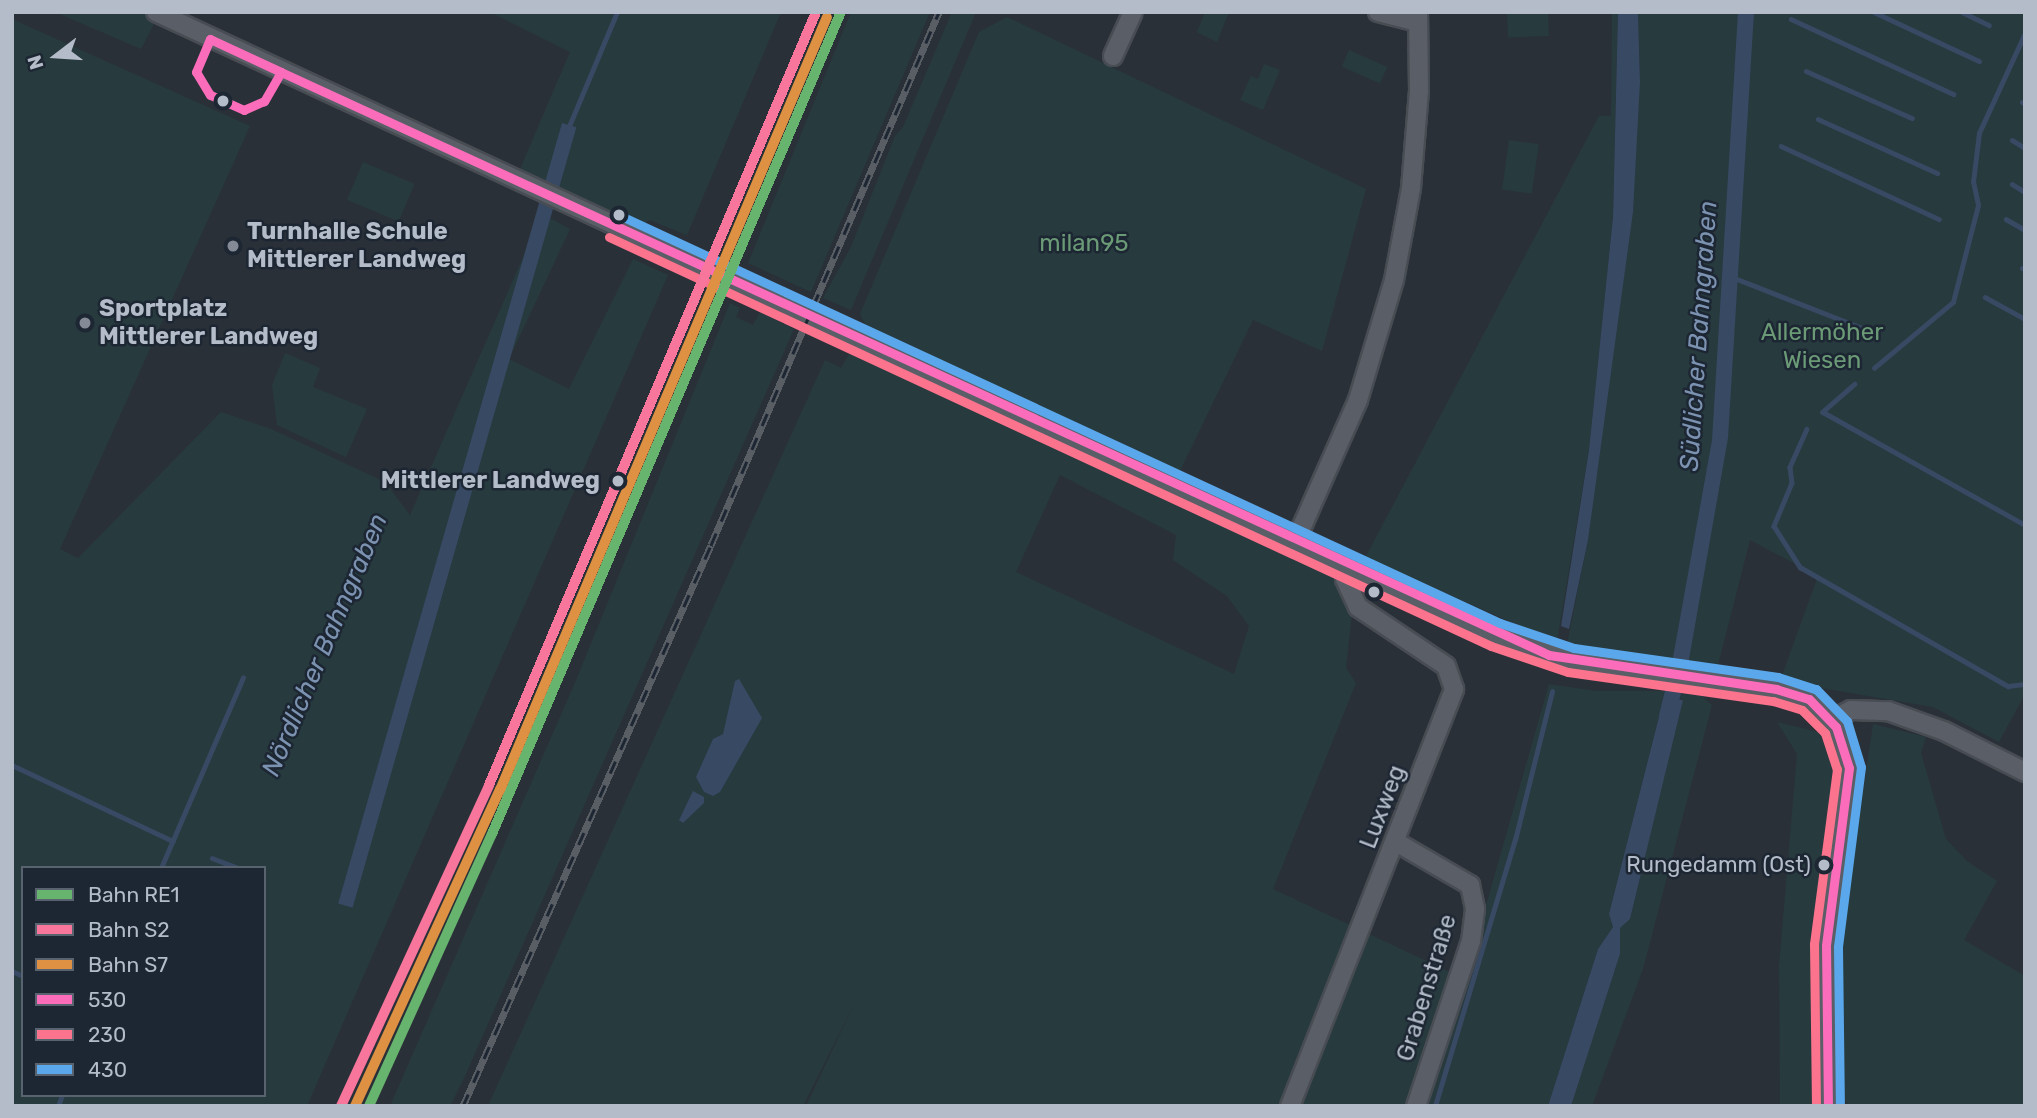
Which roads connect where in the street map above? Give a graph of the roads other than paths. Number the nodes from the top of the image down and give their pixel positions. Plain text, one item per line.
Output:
1 (156, 12) edge
2 (1133, 12) edge
3 (1378, 12) edge
4 (1418, 17) edge
5 (1113, 56) dead end
6 (1296, 540) junction
7 (1351, 566) junction
8 (1832, 720) junction
9 (2025, 772) edge
10 (1396, 842) junction
11 (1290, 1106) edge
12 (1416, 1106) edge
13 (1828, 1106) edge

1 - 6 street
2 - 5 street
3 - 4 street
4 - 6 street
6 - 7 street
7 - 8 street
7 - 10 street, Luxweg
8 - 9 street
8 - 13 street
10 - 11 street, Luxweg
10 - 12 street, Grabenstraße

